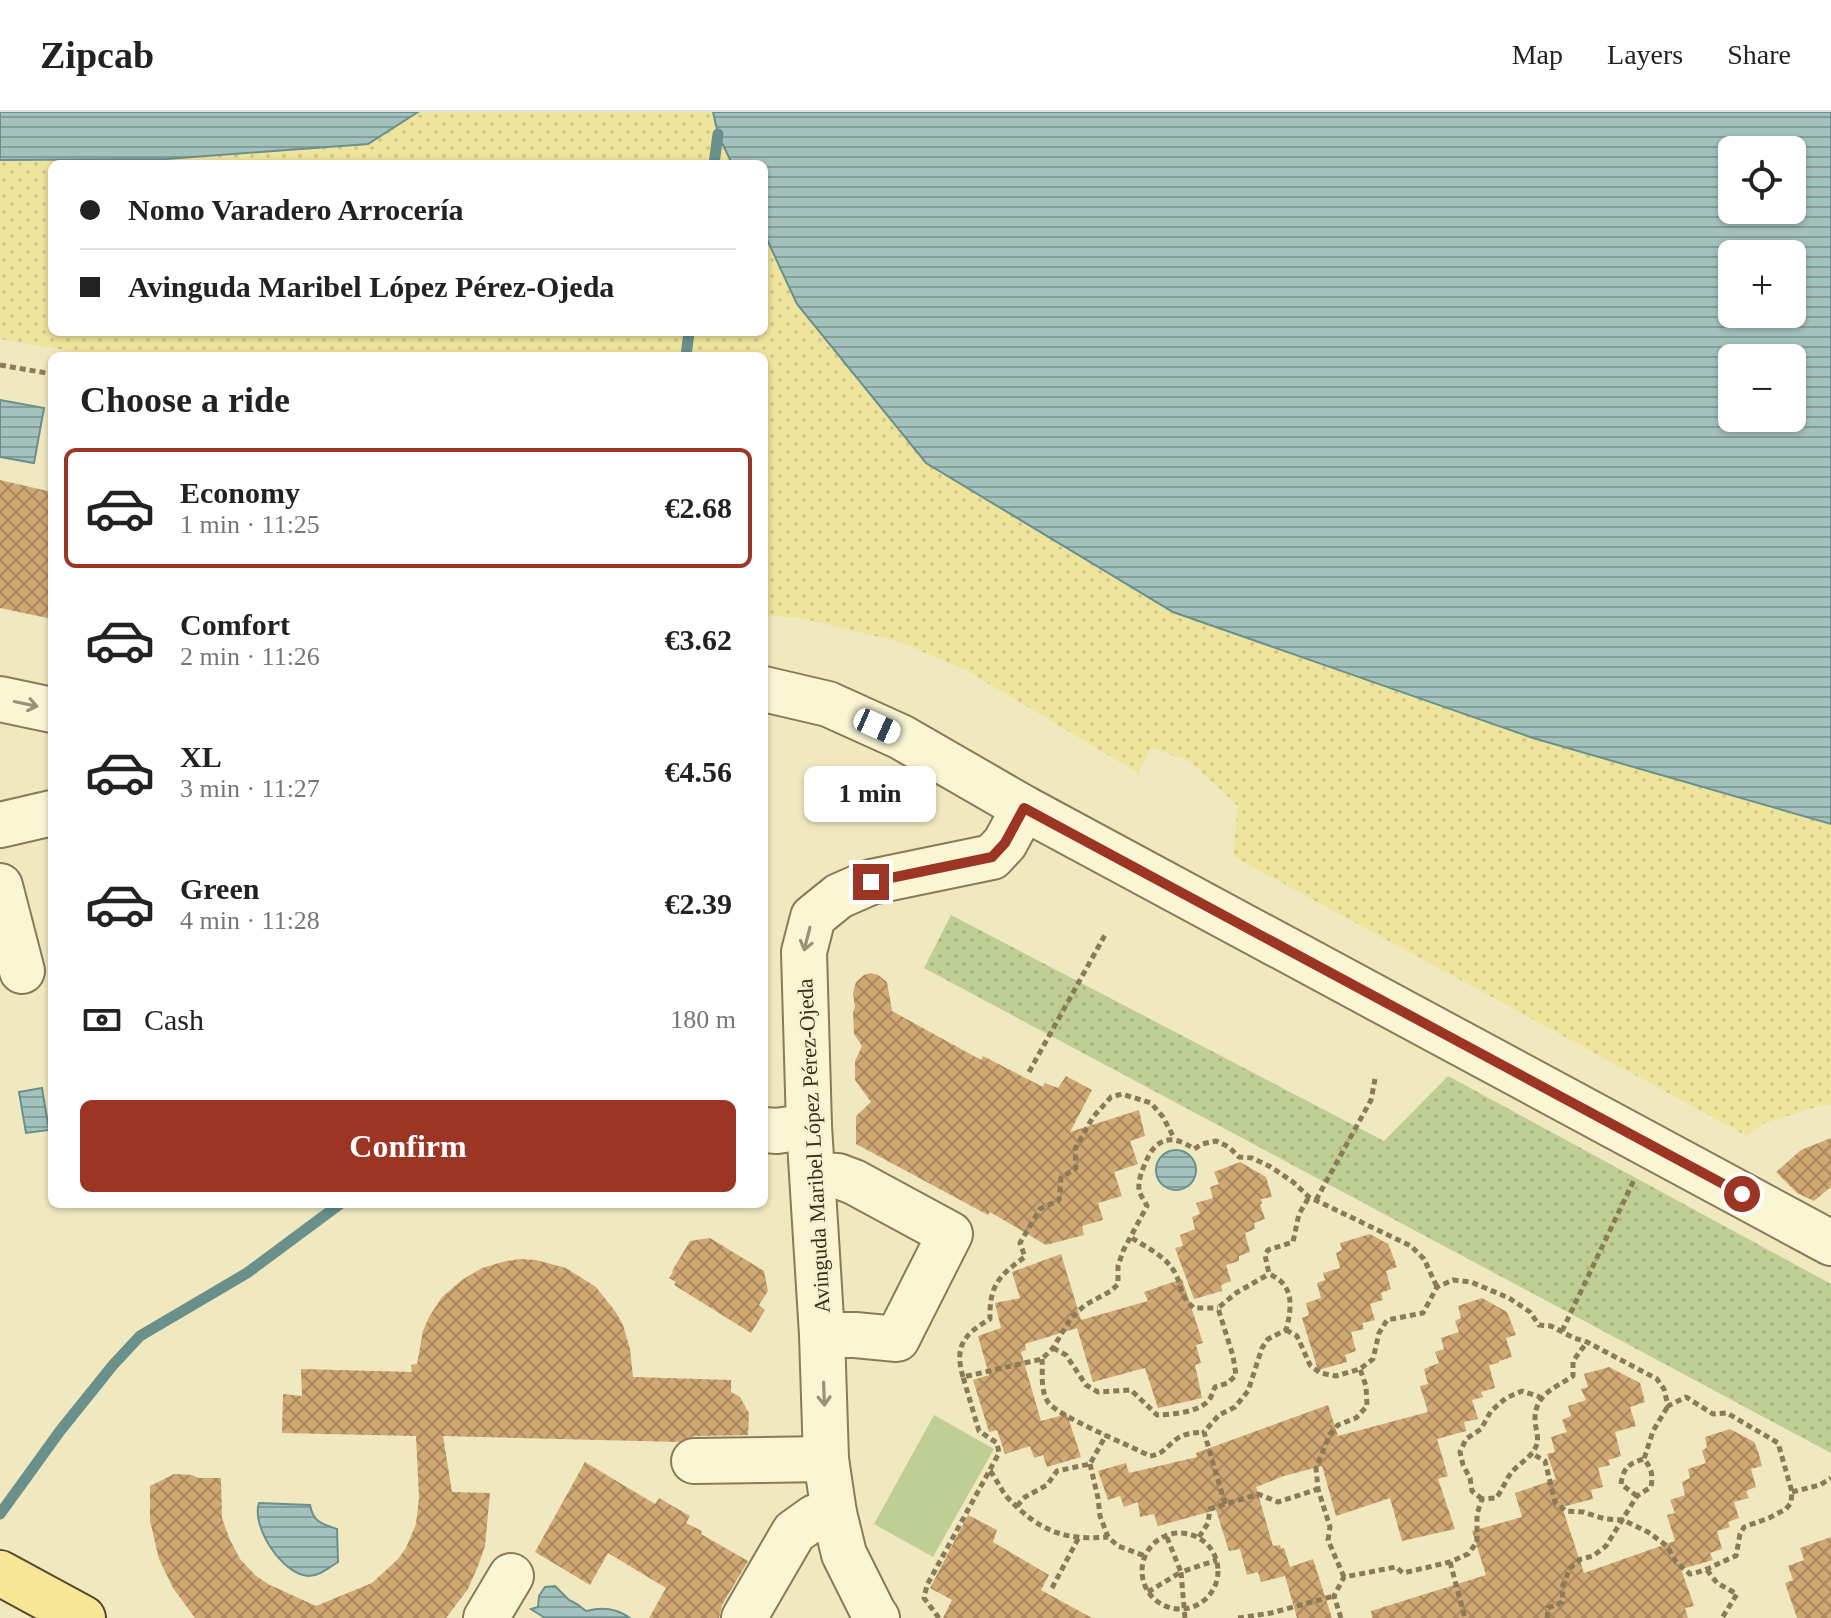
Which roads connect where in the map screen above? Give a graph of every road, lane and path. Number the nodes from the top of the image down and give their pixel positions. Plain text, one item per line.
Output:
1 (0, 365) edge
2 (48, 373) edge
3 (768, 690) edge
4 (0, 699) edge
5 (48, 709) edge
6 (1024, 808) junction
7 (48, 814) edge
8 (0, 825) edge
9 (0, 886) edge
10 (1105, 935) dead end
11 (22, 971) dead end
12 (1029, 1072) dead end
13 (1375, 1079) dead end
14 (809, 1126) junction
15 (768, 1130) edge
16 (1174, 1138) junction
17 (1638, 1173) dead end
18 (813, 1175) junction
19 (1313, 1198) junction
20 (1132, 1238) junction
21 (1831, 1243) edge
22 (1269, 1274) junction
23 (1437, 1287) junction
24 (1218, 1308) junction
25 (1286, 1330) junction
26 (1562, 1331) junction
27 (822, 1335) junction
28 (1587, 1342) junction
29 (1053, 1348) junction
30 (1042, 1359) junction
31 (1360, 1369) junction
32 (963, 1377) junction
33 (1540, 1397) junction
34 (1668, 1406) junction
35 (1204, 1432) junction
36 (1106, 1435) junction
37 (1531, 1453) junction
38 (826, 1459) junction
39 (1644, 1459) junction
40 (694, 1461) dead end
41 (1090, 1464) junction
42 (990, 1471) junction
43 (1831, 1478) edge
44 (1318, 1489) junction
45 (1792, 1492) junction
46 (1637, 1496) junction
47 (1482, 1499) junction
48 (1225, 1504) junction
49 (1017, 1506) junction
50 (834, 1513) junction
51 (1623, 1520) junction
52 (1166, 1535) junction
53 (1079, 1537) junction
54 (1108, 1537) junction
55 (1199, 1537) junction
56 (1145, 1556) junction
57 (1217, 1560) junction
58 (1450, 1562) junction
59 (1707, 1570) junction
60 (1181, 1572) junction
61 (0, 1573) edge
62 (511, 1576) dead end
63 (1344, 1577) junction
64 (1052, 1588) dead end
65 (1148, 1592) junction
66 (1334, 1596) junction
67 (1184, 1609) junction
68 (74, 1613) edge
69 (1272, 1616) edge
70 (1545, 1617) edge
71 (486, 1618) edge
72 (744, 1618) edge
73 (877, 1618) edge
74 (939, 1618) edge
75 (1185, 1618) edge
76 (1238, 1618) edge
77 (1341, 1618) edge
78 (1465, 1618) edge
79 (1722, 1618) edge

1 - 2 path
3 - 6 street
4 -> 5 street
6 -> 14 street, Avinguda Maribel López Pérez-Ojeda
6 - 21 street
7 - 8 street
9 - 11 street
10 - 12 path
13 - 19 path
14 - 15 street
14 - 18 street, Avinguda Maribel López Pérez-Ojeda
16 - 19 path
16 - 20 path
16 - 32 path
17 - 26 path
18 - 27 street, Avinguda Maribel López Pérez-Ojeda
18 - 27 street
19 - 22 path
19 - 23 path
20 - 24 path
20 - 29 path
22 - 24 path
22 - 25 path
23 - 26 path
23 - 31 path
24 - 29 path
25 - 31 path
25 - 35 path
26 - 28 path
27 -> 38 street, Avinguda Maribel López Pérez-Ojeda
28 - 33 path
28 - 34 path
29 - 30 path
30 - 32 path
30 - 36 path
31 - 44 path
32 - 42 path
33 - 37 path
33 - 47 path
34 - 39 path
34 - 45 path
35 - 36 path
35 - 48 path
36 - 41 path
37 - 47 path
37 - 51 path
38 - 40 street
38 - 50 street, Avinguda Maribel López Pérez-Ojeda
39 - 46 path
39 - 46 path
41 - 49 path
41 - 54 path
42 - 49 path
42 - 74 path
43 - 45 path
44 - 48 path
44 - 63 path
45 - 59 path
46 - 51 path
47 - 58 path
48 - 55 path
49 - 53 path
50 - 72 street
50 - 73 street, Avinguda Maribel López Pérez-Ojeda
51 - 59 path
51 - 70 path
52 - 55 path
52 - 56 path
52 - 60 path
53 - 54 path
53 - 64 path
54 - 56 path
55 - 57 path
56 - 65 path
57 - 60 path
57 - 67 path
58 - 63 path
58 - 78 path
59 - 79 path
60 - 65 path
60 - 67 path
61 - 68 main road
62 - 71 street
63 - 66 path
65 - 67 path
66 - 69 path
66 - 77 path
67 - 75 path
69 - 76 path

